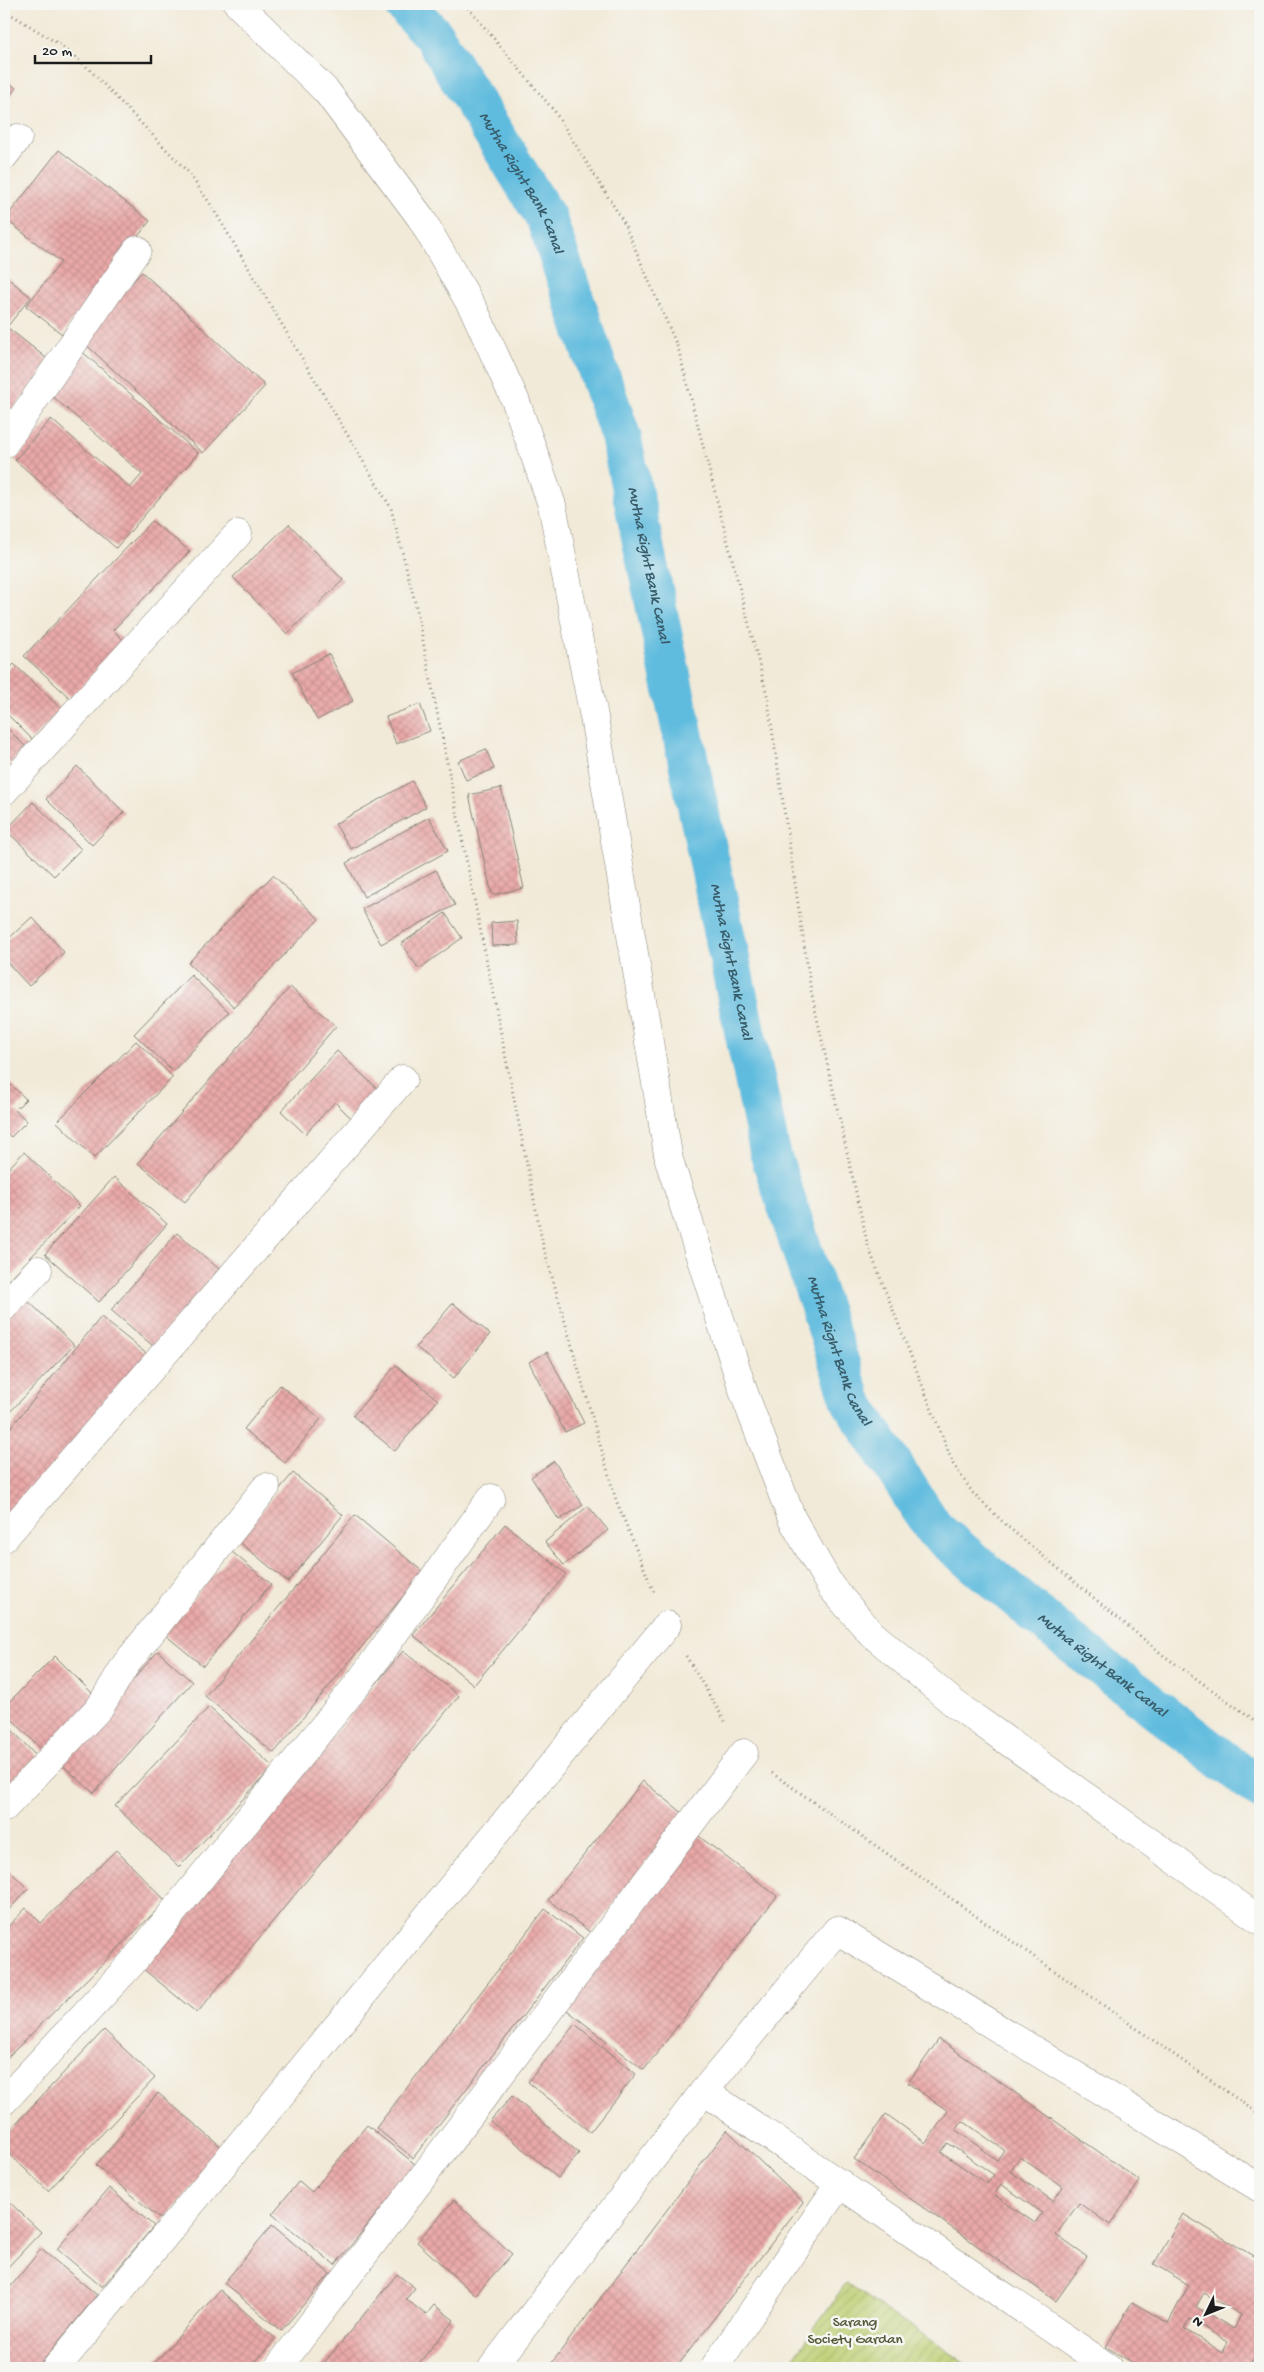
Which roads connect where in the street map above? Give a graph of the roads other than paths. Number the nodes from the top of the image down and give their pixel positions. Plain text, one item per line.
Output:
1 (238, 4) edge
2 (136, 250) dead end
3 (4, 444) edge
4 (238, 534) dead end
5 (4, 791) edge
6 (403, 1079) dead end
7 (38, 1270) dead end
8 (4, 1307) edge
9 (266, 1487) dead end
10 (490, 1498) dead end
11 (4, 1538) edge
12 (667, 1625) road end
13 (744, 1753) road end
14 (4, 1808) edge
15 (1260, 1920) edge
16 (704, 2091) junction
17 (4, 2101) edge
18 (840, 2183) junction
19 (1260, 2188) edge
20 (56, 2368) edge
21 (278, 2368) edge
22 (492, 2368) edge
23 (714, 2368) edge
24 (1109, 2368) edge

1 - 15 street
2 - 3 street
4 - 5 street
6 - 11 street
7 - 8 street
9 - 14 street
10 - 17 street
12 - 20 street
13 - 21 street
16 - 18 street
16 - 19 street
16 - 22 street
18 - 23 street
18 - 24 street

